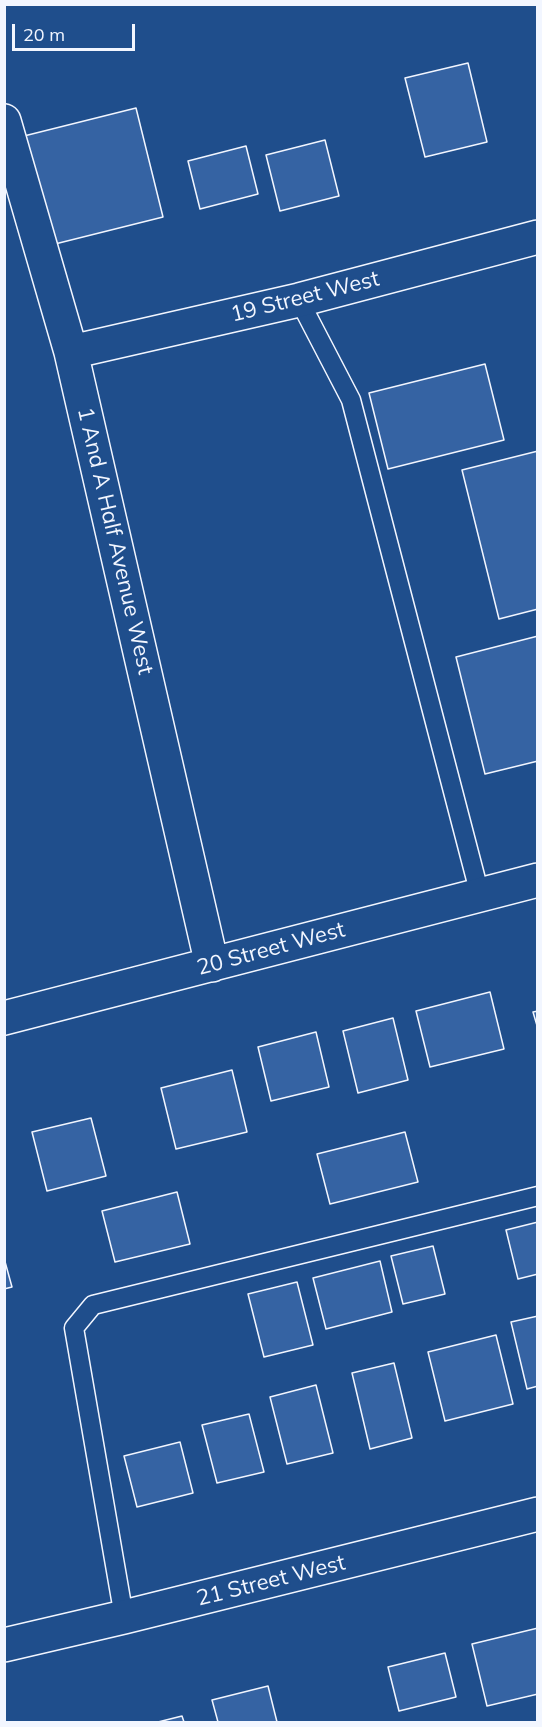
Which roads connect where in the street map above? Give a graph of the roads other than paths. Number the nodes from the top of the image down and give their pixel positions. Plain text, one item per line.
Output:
1 (4, 121) edge
2 (537, 237) edge
3 (299, 300) junction
4 (71, 352) junction
5 (537, 880) edge
6 (480, 895) junction
7 (212, 965) junction
8 (4, 1018) edge
9 (537, 1196) edge
10 (537, 1514) edge
11 (124, 1617) junction
12 (4, 1645) edge

1 - 4 street, 1 And A Half Avenue West
2 - 3 street, 19 Street West
3 - 4 street, 19 Street West
3 - 6 lane
4 - 7 street, 1 And A Half Avenue West
5 - 6 street, 20 Street West
6 - 7 street, 20 Street West
7 - 8 street, 20 Street West
9 - 11 lane
10 - 11 street, 21 Street West
11 - 12 street, 21 Street West

